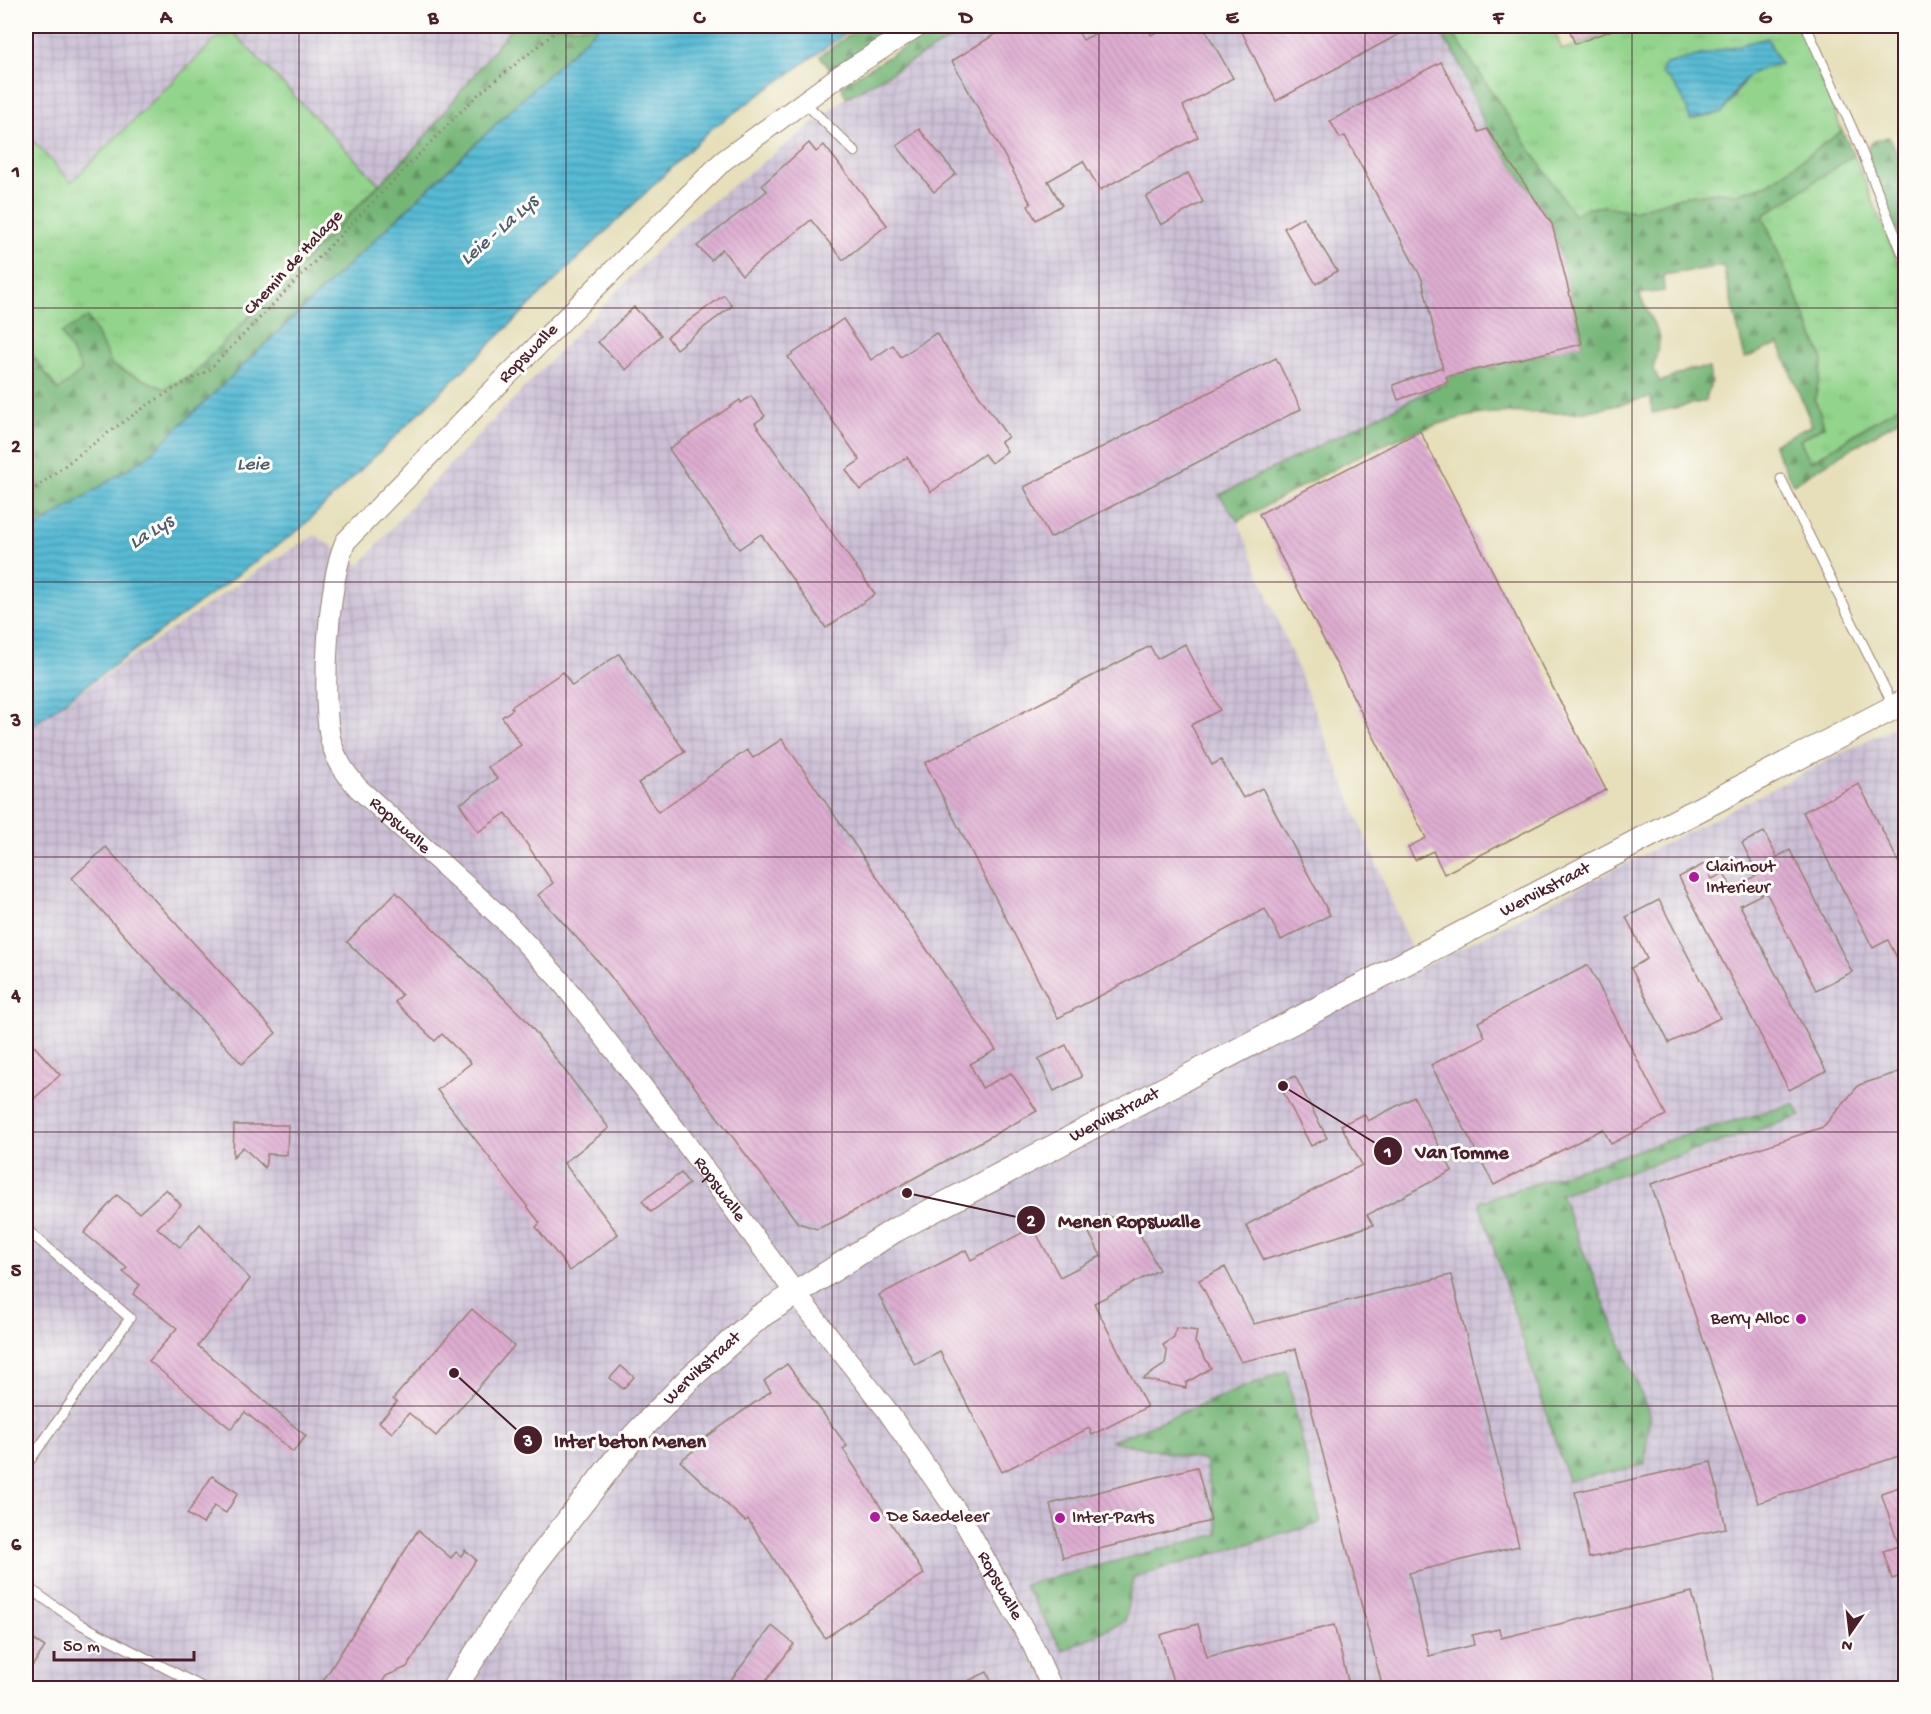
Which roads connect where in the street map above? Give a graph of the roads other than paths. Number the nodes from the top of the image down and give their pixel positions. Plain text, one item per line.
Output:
1 (918, 26) edge
2 (1806, 26) edge
3 (804, 102) junction
4 (855, 152) dead end
5 (1905, 262) edge
6 (1781, 479) dead end
7 (1900, 704) edge
8 (26, 1229) edge
9 (796, 1294) junction
10 (26, 1466) edge
11 (26, 1586) edge
12 (204, 1689) edge
13 (454, 1689) edge
14 (1052, 1689) edge

1 - 3 street, Ropswalle
2 - 5 lane
3 - 4 lane
3 - 9 street, Ropswalle
6 - 7 lane
7 - 9 street, Wervikstraat
8 - 10 lane
9 - 13 street, Wervikstraat
9 - 14 street, Ropswalle
11 - 12 lane

